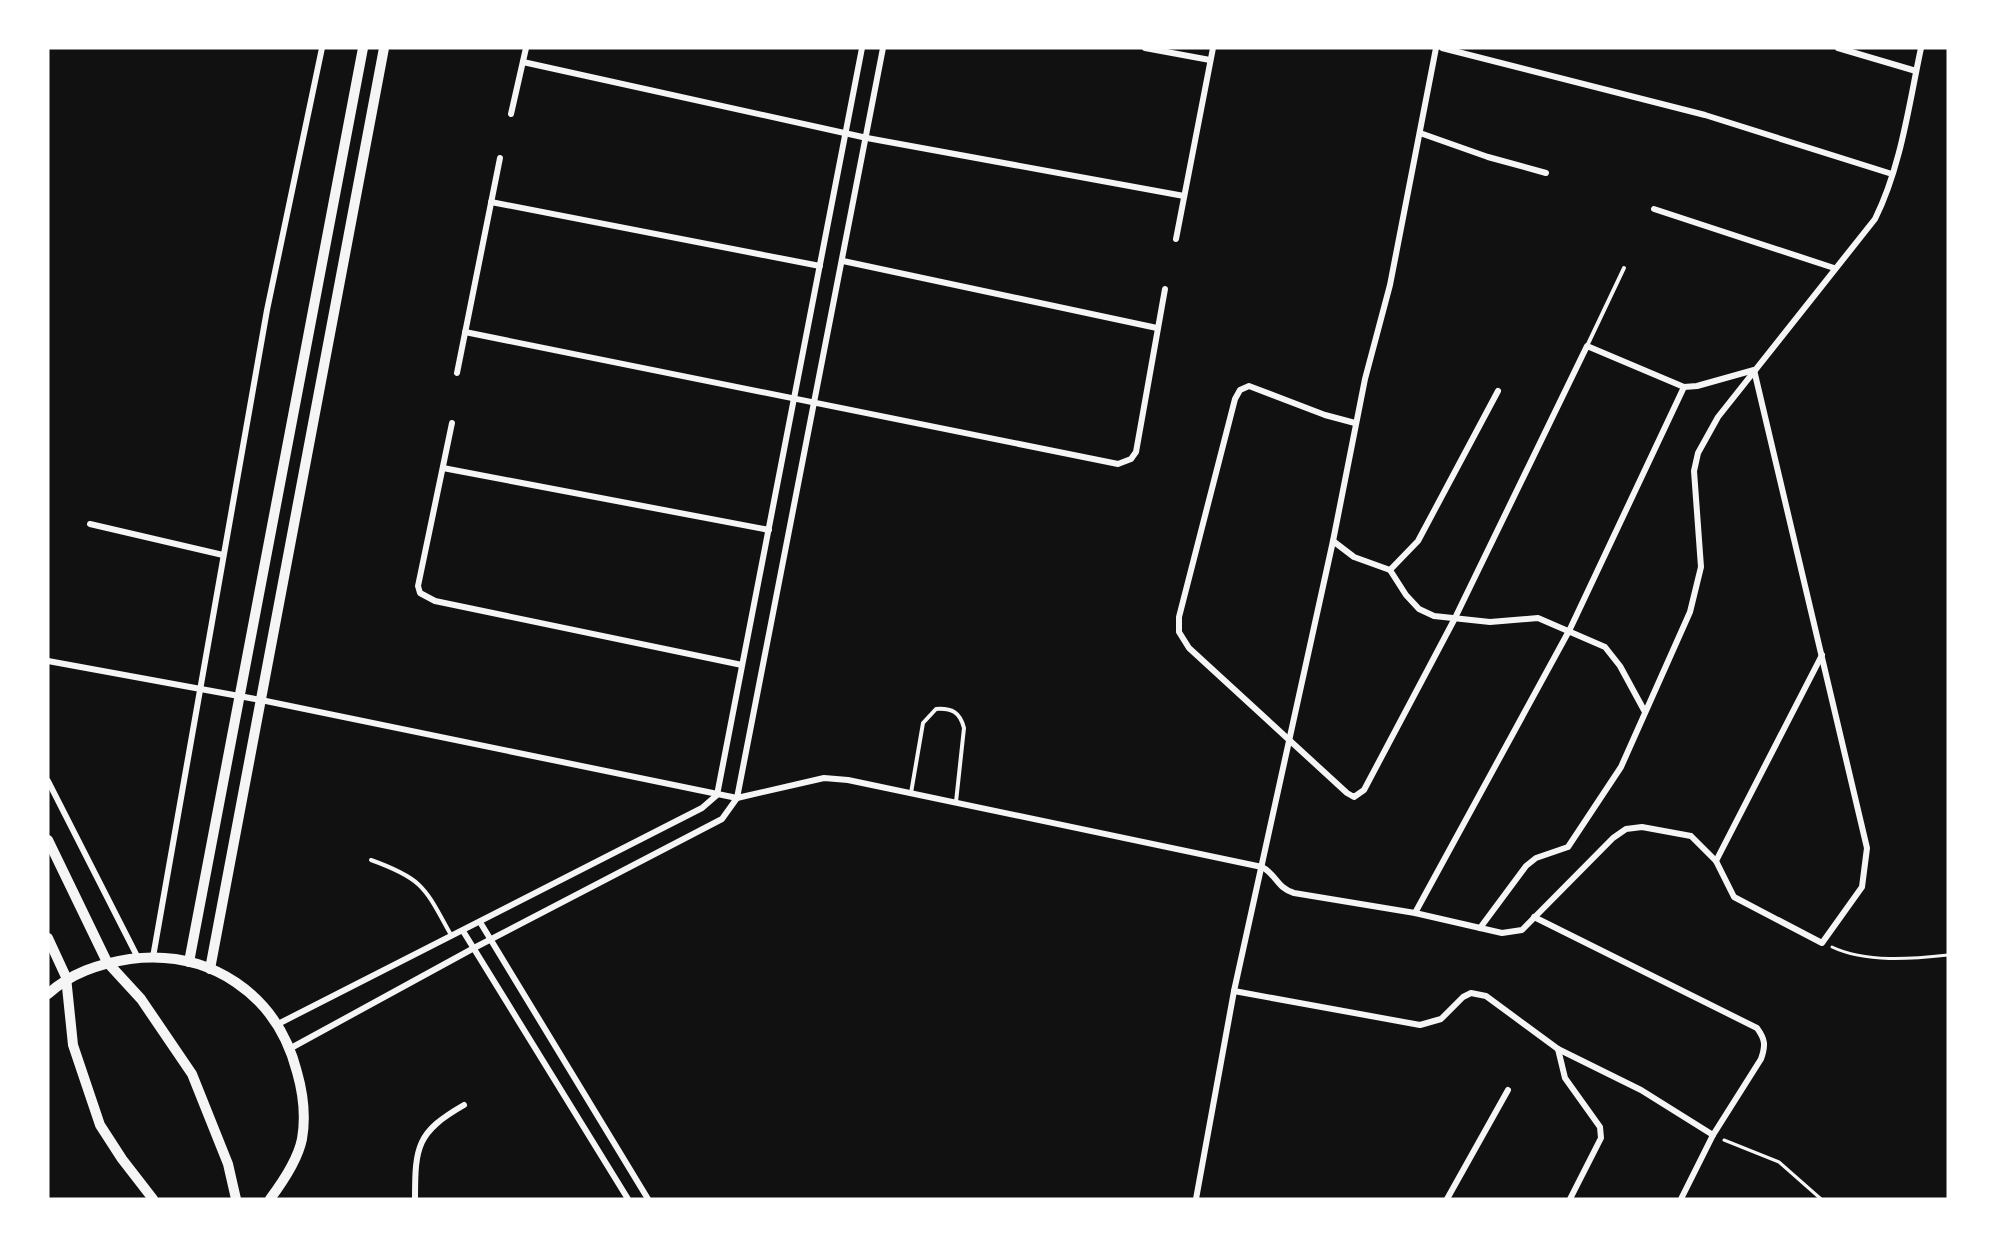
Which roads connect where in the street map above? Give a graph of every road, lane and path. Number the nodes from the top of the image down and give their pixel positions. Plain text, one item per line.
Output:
1 (322, 48) edge
2 (363, 48) edge
3 (384, 48) edge
4 (526, 48) edge
5 (862, 48) edge
6 (883, 48) edge
7 (1145, 48) edge
8 (1213, 48) edge
9 (1436, 48) edge
10 (1442, 48) edge
11 (1838, 48) edge
12 (1921, 48) edge
13 (1210, 60) junction
14 (523, 62) junction
15 (1916, 70) junction
16 (511, 114) dead end
17 (1420, 132) junction
18 (845, 134) junction
19 (867, 138) junction
20 (500, 158) dead end
21 (1546, 174) dead end
22 (1892, 174) junction
23 (1184, 196) junction
24 (491, 202) junction
25 (1654, 208) dead end
26 (1176, 239) dead end
27 (843, 261) junction
28 (820, 266) junction
29 (1624, 268) dead end
30 (1834, 268) junction
31 (1165, 289) dead end
32 (1158, 328) junction
33 (465, 332) junction
34 (1587, 346) junction
35 (1754, 370) junction
36 (457, 373) dead end
37 (1684, 387) junction
38 (1498, 391) dead end
39 (794, 397) junction
40 (814, 401) junction
41 (452, 423) dead end
42 (1355, 423) junction
43 (443, 468) junction
44 (90, 524) dead end
45 (769, 531) junction
46 (1333, 541) junction
47 (223, 555) junction
48 (1390, 570) junction
49 (1454, 620) junction
50 (1569, 629) junction
51 (1822, 655) junction
52 (48, 661) edge
53 (742, 665) junction
54 (199, 688) junction
55 (240, 696) junction
56 (261, 700) junction
57 (1645, 712) junction
58 (1287, 740) junction
59 (48, 781) edge
60 (911, 793) junction
61 (717, 795) junction
62 (737, 798) junction
63 (956, 802) junction
64 (48, 840) edge
65 (371, 860) dead end
66 (1716, 861) junction
67 (1262, 867) junction
68 (1415, 913) junction
69 (1534, 917) junction
70 (480, 922) junction
71 (1480, 928) junction
72 (463, 931) junction
73 (451, 936) junction
74 (48, 938) edge
75 (492, 940) junction
76 (1822, 943) junction
77 (474, 948) junction
78 (1948, 955) edge
79 (153, 957) junction
80 (138, 958) junction
81 (107, 962) junction
82 (189, 962) junction
83 (210, 969) junction
84 (66, 977) junction
85 (1234, 991) junction
86 (48, 994) edge
87 (278, 1024) junction
88 (291, 1048) junction
89 (1558, 1049) junction
90 (1508, 1090) dead end
91 (464, 1105) dead end
92 (1713, 1135) junction
93 (153, 1199) edge
94 (236, 1199) edge
95 (270, 1199) edge
96 (416, 1199) edge
97 (628, 1199) edge
98 (648, 1199) edge
99 (1196, 1199) edge
100 (1447, 1199) edge
101 (1570, 1199) edge
102 (1681, 1199) edge
103 (1821, 1199) edge

1 - 47 street
2 - 55 main road
3 - 56 main road
4 - 14 street
5 - 18 street
6 - 19 street
7 - 13 street
8 - 13 street
9 - 17 street
10 - 22 street
11 - 15 street
12 - 15 street
13 - 23 street
14 - 16 street
14 - 18 street
15 - 22 street
17 - 21 street
17 - 42 street
18 - 19 street
18 - 28 street
19 - 23 street
19 - 27 street
20 - 24 street
22 - 30 street
23 - 26 street
24 - 28 street
24 - 33 street
25 - 30 street
27 - 32 street
27 - 40 street
28 - 39 street
29 - 34 lane
30 - 35 street
31 - 32 street
32 - 40 street
33 - 36 street
33 - 39 street
34 - 37 street
34 - 49 street
35 - 37 street
35 - 51 street
35 - 57 street
37 - 50 street
38 - 48 street
39 - 40 street
39 - 45 street
40 - 62 street
41 - 43 street
42 - 46 street
42 - 58 street
43 - 45 street
43 - 53 street
44 - 47 street
45 - 53 street
46 - 48 street
46 - 58 street
47 - 54 street
48 - 49 street
49 - 50 street
49 - 58 street
50 - 57 street
50 - 68 street
51 - 66 street
51 - 76 street
52 - 54 street
53 - 61 street
54 - 55 street
54 - 79 street
55 - 56 street
55 - 82 main road
56 - 61 street
56 - 83 main road
57 - 71 street
58 - 67 street
59 - 80 street
60 - 62 street
60 - 63 street
60 - 63 lane
61 - 62 street
61 - 70 street
62 - 75 street
63 - 67 street
64 - 81 main road
65 - 73 lane
66 - 69 street
66 - 76 street
67 - 68 street
67 - 85 street
68 - 71 street
69 - 71 street
69 - 92 street
70 - 72 street
70 - 75 street
72 - 73 street
72 - 77 street
73 - 87 street
74 - 84 main road
75 - 77 street
75 - 98 street
76 - 78 path
77 - 88 street
77 - 97 street
79 - 80 main road
79 - 82 main road
80 - 81 main road
81 - 84 main road
81 - 94 main road
82 - 83 main road
83 - 87 main road
84 - 86 main road
84 - 93 main road
85 - 89 street
85 - 99 street
87 - 88 main road
88 - 95 main road
89 - 92 street
89 - 101 street
90 - 100 street
91 - 96 street
92 - 102 street
92 - 103 path

